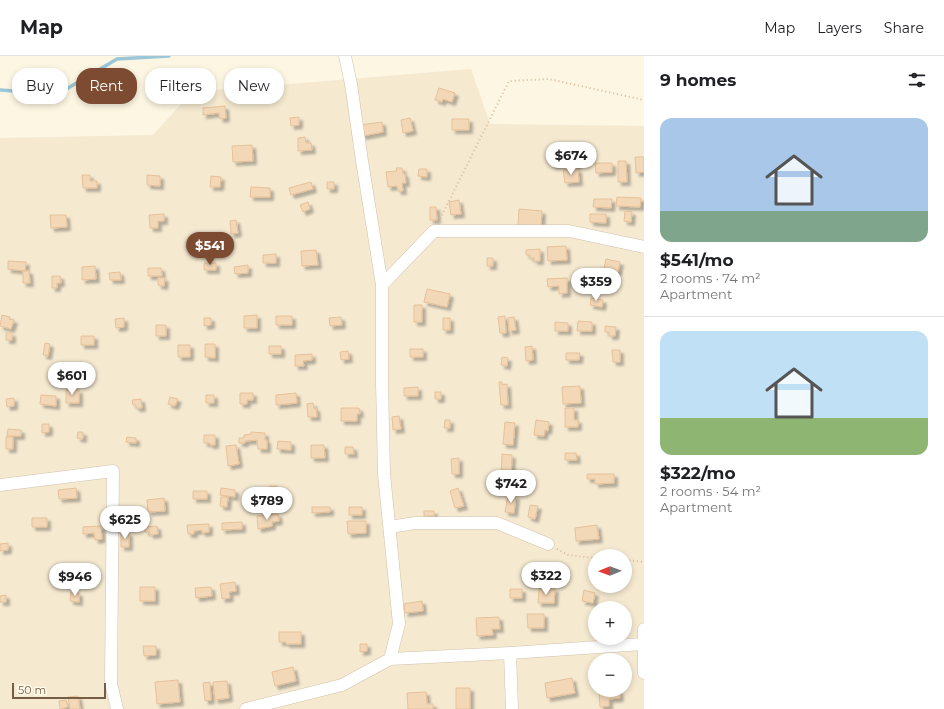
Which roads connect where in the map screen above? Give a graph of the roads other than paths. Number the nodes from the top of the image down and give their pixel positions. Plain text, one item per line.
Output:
1 (345, 56) edge
2 (644, 247) edge
3 (382, 285) junction
4 (0, 485) edge
5 (390, 527) junction
6 (548, 544) road end
7 (644, 629) edge
8 (643, 644) edge
9 (510, 653) junction
10 (390, 659) junction
11 (644, 673) edge
12 (118, 709) edge
13 (246, 709) edge
14 (512, 709) edge

1 - 3 street
2 - 3 street
3 - 5 street
4 - 12 street
5 - 6 street
5 - 10 street
7 - 8 street
8 - 9 street
8 - 11 street
9 - 10 street
9 - 14 street
10 - 13 street

